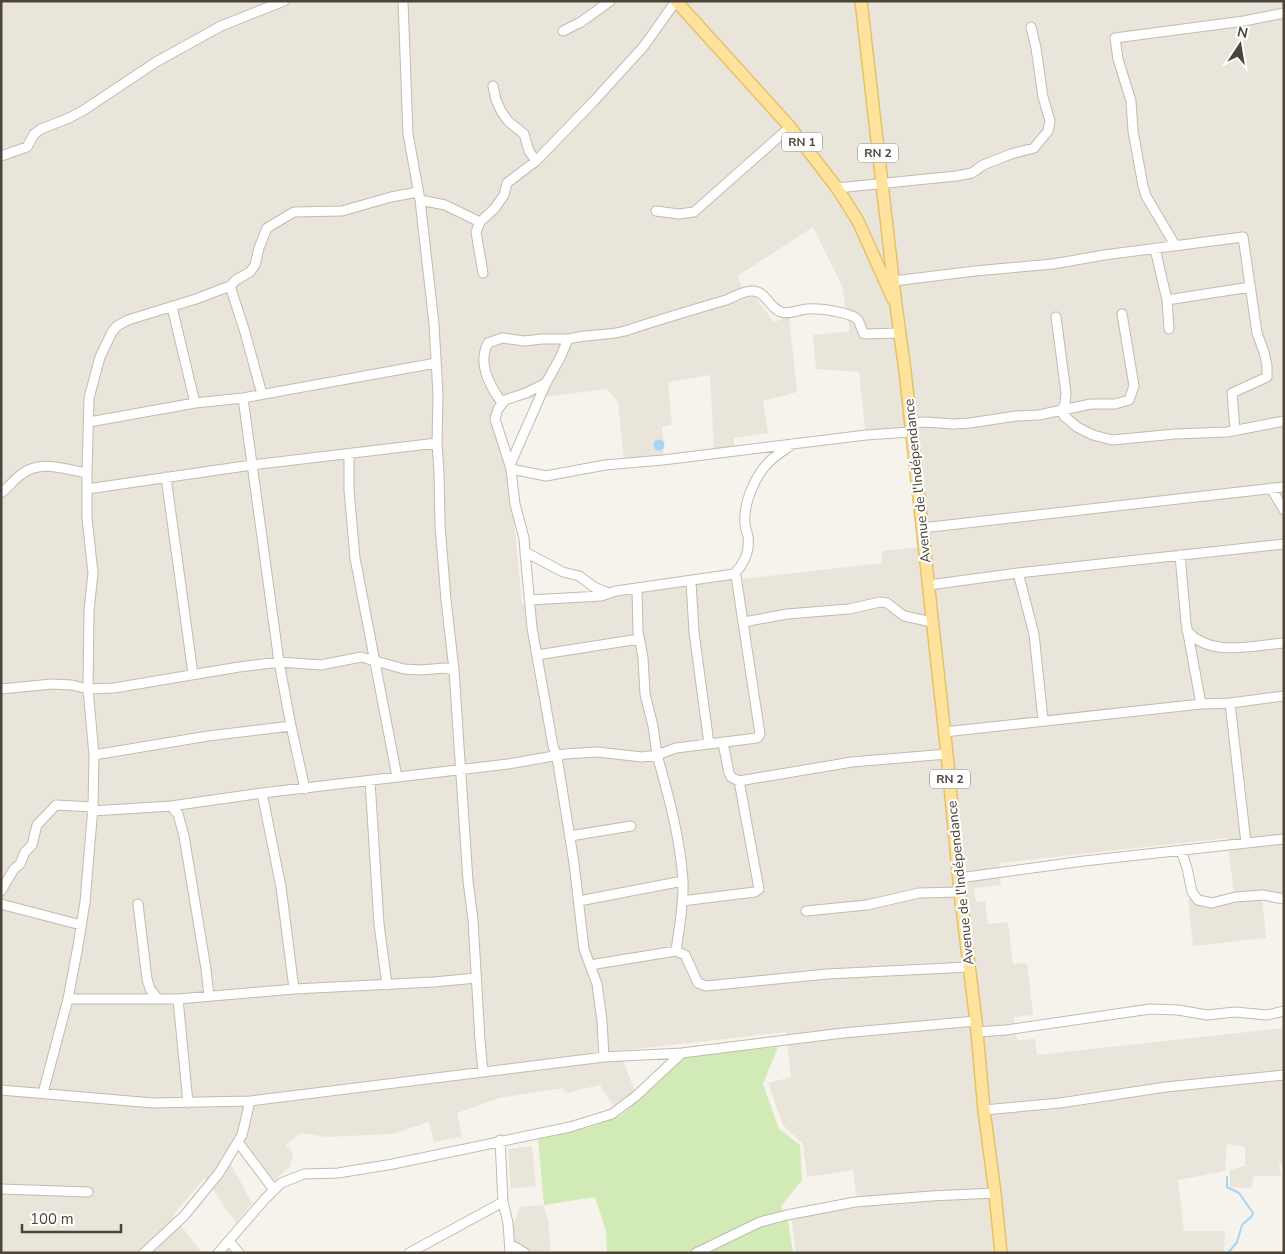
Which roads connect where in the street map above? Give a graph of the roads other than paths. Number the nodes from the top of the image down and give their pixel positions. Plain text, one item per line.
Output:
1 (284, 1) edge
2 (403, 1) edge
3 (610, 1) edge
4 (676, 1) edge
5 (861, 1) edge
6 (1284, 13) edge
7 (1031, 27) dead end
8 (563, 30) dead end
9 (492, 86) dead end
10 (790, 126) junction
11 (1, 156) edge
12 (536, 161) junction
13 (882, 183) junction
14 (837, 188) junction
15 (419, 196) junction
16 (656, 211) dead end
17 (480, 222) junction
18 (1175, 245) junction
19 (1155, 249) junction
20 (483, 273) dead end
21 (894, 281) junction
22 (230, 286) junction
23 (1250, 287) junction
24 (1167, 300) junction
25 (896, 305) junction
26 (172, 307) junction
27 (1122, 314) dead end
28 (1056, 317) dead end
29 (1169, 329) dead end
30 (900, 333) junction
31 (568, 339) junction
32 (436, 363) junction
33 (546, 383) junction
34 (262, 394) junction
35 (243, 398) junction
36 (502, 403) junction
37 (195, 404) junction
38 (1061, 410) junction
39 (1284, 421) edge
40 (89, 422) junction
41 (911, 427) junction
42 (1235, 430) junction
43 (437, 443) junction
44 (792, 444) junction
45 (517, 448) junction
46 (506, 452) junction
47 (349, 454) junction
48 (252, 465) junction
49 (511, 467) junction
50 (87, 473) junction
51 (166, 477) junction
52 (1284, 487) edge
53 (1271, 488) junction
54 (87, 489) junction
55 (1, 492) edge
56 (1284, 510) edge
57 (922, 528) junction
58 (1284, 544) edge
59 (525, 552) junction
60 (1180, 555) junction
61 (1018, 573) junction
62 (734, 574) junction
63 (690, 582) junction
64 (929, 585) junction
65 (637, 590) junction
66 (608, 593) junction
67 (529, 600) junction
68 (744, 622) junction
69 (932, 622) junction
70 (1188, 631) junction
71 (639, 639) junction
72 (1284, 642) edge
73 (536, 655) junction
74 (374, 661) junction
75 (279, 662) junction
76 (454, 670) junction
77 (193, 674) junction
78 (1, 689) edge
79 (88, 689) junction
80 (1284, 696) edge
81 (1230, 703) junction
82 (1201, 704) junction
83 (1043, 720) junction
84 (291, 726) junction
85 (944, 732) junction
86 (723, 743) junction
87 (709, 744) junction
88 (947, 754) junction
89 (94, 755) junction
90 (657, 755) junction
91 (557, 757) junction
92 (461, 768) junction
93 (397, 777) junction
94 (739, 780) junction
95 (370, 781) junction
96 (305, 789) junction
97 (262, 793) junction
98 (171, 806) junction
99 (93, 809) junction
100 (631, 826) dead end
101 (570, 836) junction
102 (1284, 838) edge
103 (1246, 843) junction
104 (1181, 850) junction
105 (959, 878) junction
106 (683, 881) junction
107 (1, 891) edge
108 (960, 892) junction
109 (1284, 899) edge
110 (579, 901) junction
111 (682, 901) junction
112 (1, 904) edge
113 (138, 904) dead end
114 (806, 911) dead end
115 (81, 925) junction
116 (676, 951) junction
117 (590, 965) junction
118 (969, 967) junction
119 (476, 978) junction
120 (387, 985) junction
121 (294, 989) junction
122 (209, 996) junction
123 (68, 999) junction
124 (158, 999) junction
125 (178, 999) junction
126 (1284, 1011) edge
127 (977, 1026) junction
128 (682, 1053) junction
129 (604, 1057) junction
130 (483, 1072) junction
131 (1284, 1075) edge
132 (1, 1090) edge
133 (43, 1094) junction
134 (250, 1101) junction
135 (188, 1103) junction
136 (984, 1110) junction
137 (500, 1140) junction
138 (238, 1142) junction
139 (1, 1189) edge
140 (274, 1190) junction
141 (88, 1192) dead end
142 (995, 1194) junction
143 (503, 1202) junction
144 (229, 1241) junction
145 (510, 1248) edge
146 (144, 1253) edge
147 (218, 1253) edge
148 (238, 1253) edge
149 (408, 1253) edge
150 (525, 1253) edge
151 (696, 1253) edge
152 (1001, 1253) edge

1 - 11 street
2 - 15 street
3 - 8 street
4 - 10 main road, RN 1
4 - 12 street
5 - 13 main road, RN 2
6 - 18 street
7 - 13 street
9 - 12 street
10 - 14 main road, RN 1
10 - 16 street
12 - 17 street
13 - 14 street
13 - 21 main road, RN 2
14 - 25 main road, RN 1
15 - 17 street
15 - 22 street
15 - 32 street
17 - 20 street
18 - 19 street
18 - 23 street
19 - 21 street
19 - 24 street
21 - 25 main road, RN 2
22 - 26 street
22 - 34 street
23 - 24 street
23 - 42 street
24 - 29 street
25 - 30 main road, Avenue de l'Indépendance / RN 2
26 - 37 street
26 - 40 street
27 - 38 street
28 - 38 street
30 - 31 street
30 - 41 main road, Avenue de l'Indépendance / RN 2
31 - 33 street
31 - 36 street
32 - 34 street
32 - 43 street
33 - 36 street
33 - 45 street
34 - 35 street
35 - 37 street
35 - 48 street
36 - 46 street
37 - 40 street
38 - 41 street
38 - 42 street
39 - 42 street
40 - 50 street
41 - 44 street
41 - 57 main road, Avenue de l'Indépendance / RN 2
43 - 47 street
43 - 76 street
44 - 49 street
44 - 62 street
45 - 46 street
45 - 49 street
46 - 49 street
47 - 48 street
47 - 74 street
48 - 51 street
48 - 75 street
49 - 59 street
50 - 54 street
50 - 55 street
51 - 54 street
51 - 77 street
52 - 53 street
53 - 56 street
53 - 57 street
54 - 79 street
57 - 64 main road, Avenue de l'Indépendance / RN 2
58 - 60 street
59 - 66 street
59 - 67 street
60 - 61 street
60 - 70 street
61 - 64 street
61 - 83 street
62 - 63 street
62 - 68 street
63 - 65 street
63 - 87 street
64 - 69 main road, Avenue de l'Indépendance / RN 2
65 - 66 street
65 - 71 street
66 - 67 street
67 - 73 street
68 - 69 street
68 - 86 street
69 - 85 main road, Avenue de l'Indépendance / RN 2
70 - 72 street
70 - 82 street
71 - 73 street
71 - 90 street
73 - 91 street
74 - 75 street
74 - 76 street
74 - 93 street
75 - 77 street
75 - 84 street
76 - 92 street
77 - 79 street
78 - 79 street
79 - 89 street
80 - 81 street
81 - 82 street
81 - 103 street
82 - 83 street
83 - 85 street
84 - 89 street
84 - 96 street
85 - 88 main road, Avenue de l'Indépendance / RN 2
86 - 87 street
86 - 94 street
87 - 90 street
88 - 94 street
88 - 105 main road, Avenue de l'Indépendance / RN 2
89 - 99 street
90 - 91 street
90 - 106 street
91 - 92 street
91 - 101 street
92 - 93 street
92 - 119 street
93 - 95 street
94 - 111 street
95 - 96 street
95 - 120 street
96 - 97 street
97 - 98 street
97 - 121 street
98 - 99 street
98 - 122 street
99 - 107 street
99 - 115 street
100 - 101 street
101 - 110 street
102 - 103 street
103 - 104 street
104 - 105 street
104 - 109 street
105 - 108 main road, Avenue de l'Indépendance / RN 2
106 - 110 street
106 - 111 street
108 - 114 street
108 - 118 main road, Avenue de l'Indépendance / RN 2
110 - 117 street
111 - 116 street
112 - 115 street
113 - 124 street
115 - 123 street
116 - 117 street
116 - 118 street
117 - 129 street
118 - 127 main road, Avenue de l'Indépendance / RN 2
119 - 120 street
119 - 130 street
120 - 121 street
121 - 122 street
122 - 125 street
123 - 124 street
123 - 133 street
124 - 125 street
125 - 135 street
126 - 127 street
127 - 128 street
127 - 136 main road, Avenue de l'Indépendance / RN 2
128 - 129 street
128 - 137 street
129 - 130 street
130 - 134 street
131 - 136 street
132 - 133 street
133 - 135 street
134 - 135 street
134 - 138 street
136 - 142 main road, Avenue de l'Indépendance / RN 2
137 - 140 street
137 - 143 street
138 - 140 street
138 - 146 street
139 - 141 street
140 - 144 street
142 - 151 street
142 - 152 main road, Avenue de l'Indépendance / RN 2
143 - 145 street
143 - 149 street
144 - 147 street
144 - 148 street
145 - 150 street

